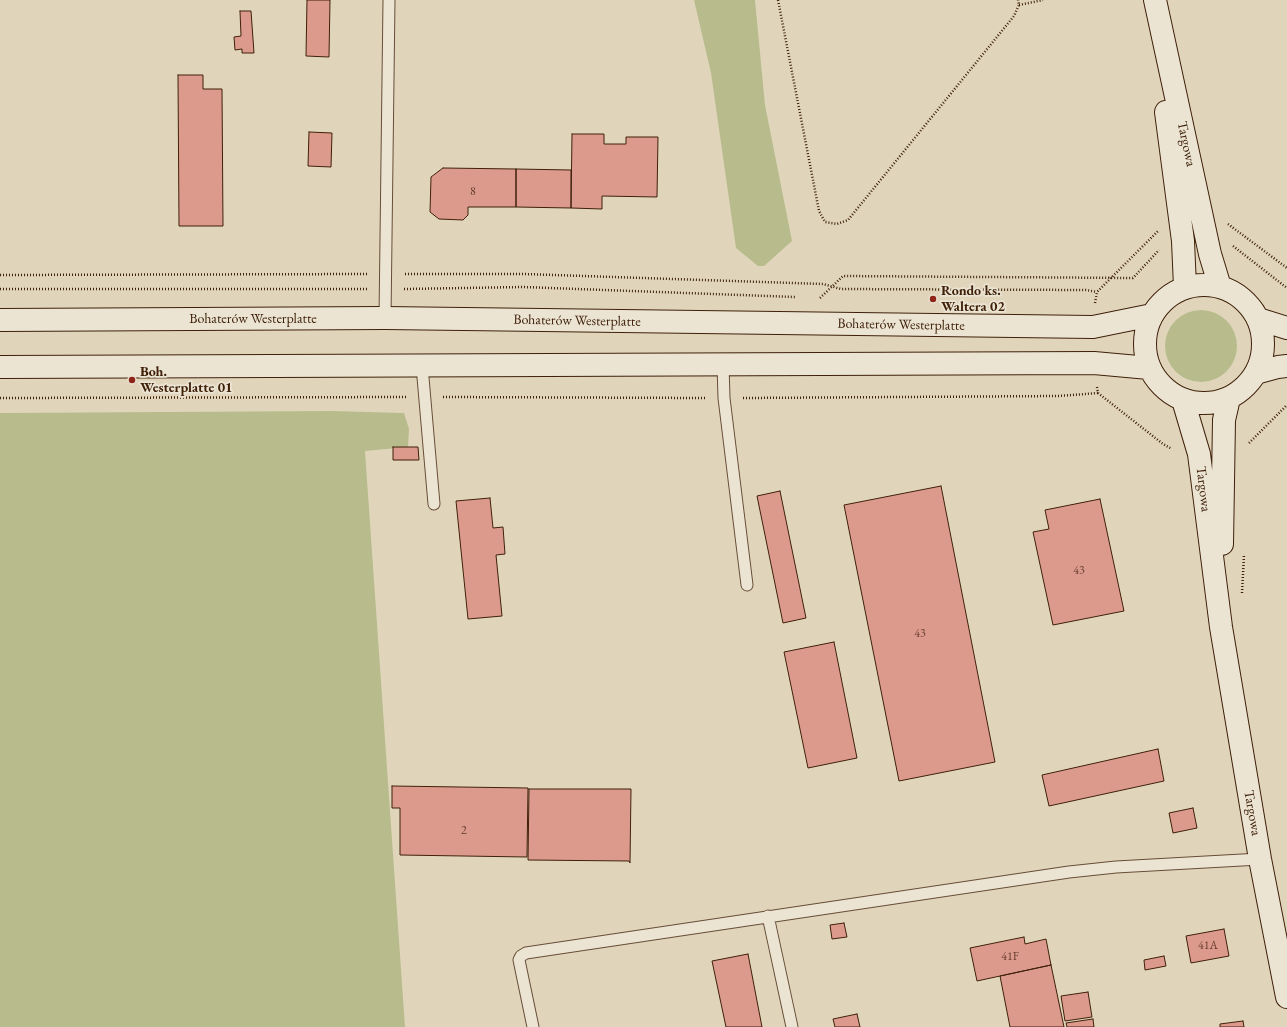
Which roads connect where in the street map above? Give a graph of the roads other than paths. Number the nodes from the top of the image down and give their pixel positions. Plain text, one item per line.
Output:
1 (389, 0) edge
2 (1154, 0) edge
3 (1185, 287) junction
4 (1220, 287) junction
5 (1152, 315) junction
6 (385, 318) junction
7 (1258, 319) junction
8 (0, 320) edge
9 (1287, 328) edge
10 (723, 365) junction
11 (422, 366) junction
12 (1287, 366) edge
13 (0, 367) edge
14 (1149, 368) junction
15 (1256, 373) junction
16 (1229, 398) junction
17 (1183, 400) junction
18 (434, 504) dead end
19 (747, 585) dead end
20 (1221, 627) junction
21 (1260, 859) junction
22 (768, 916) junction
23 (1284, 968) edge
24 (1287, 997) edge
25 (533, 1027) edge
26 (792, 1027) edge

1 - 6 lane
2 - 3 main road, Targowa
2 - 4 main road, Targowa
3 - 4 main road
3 - 5 main road
4 - 7 main road
5 - 6 main road, Bohaterów Westerplatte
5 - 14 main road
6 - 8 main road, Bohaterów Westerplatte
7 - 9 main road
7 - 15 main road
10 - 11 main road
10 - 14 main road
10 - 19 lane
11 - 13 main road
11 - 18 lane
12 - 15 main road
14 - 17 main road
15 - 16 main road
16 - 17 main road
16 - 20 main road, Targowa
17 - 20 main road, Targowa
20 - 21 main road, Targowa
21 - 22 lane
21 - 23 main road, Targowa
22 - 25 lane
22 - 26 lane
23 - 24 main road, Targowa

